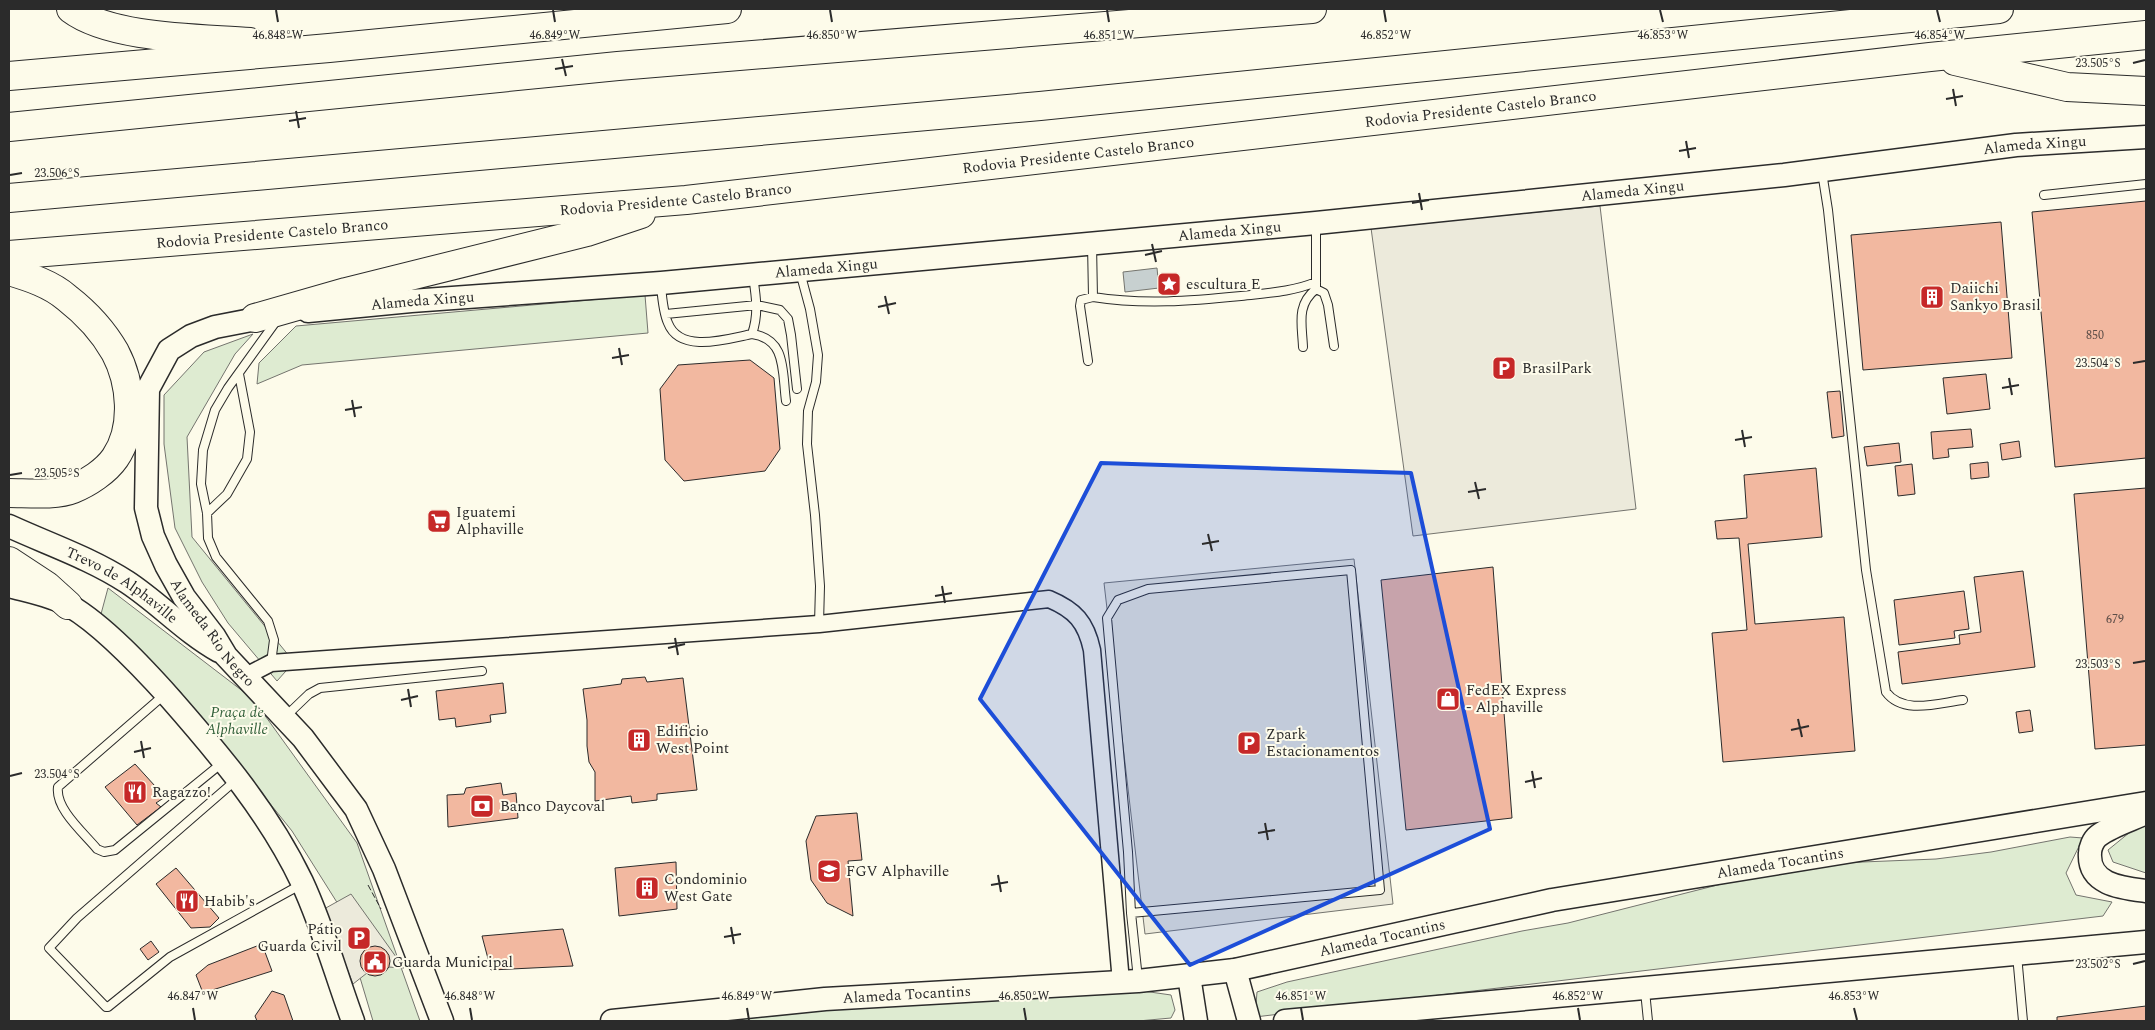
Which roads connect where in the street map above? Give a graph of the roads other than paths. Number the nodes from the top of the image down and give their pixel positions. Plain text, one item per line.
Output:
1 (71, 9) edge
2 (727, 9) edge
3 (1312, 9) edge
4 (1999, 9) edge
5 (2146, 35) edge
6 (328, 48) junction
7 (1934, 56) junction
8 (9, 76) edge
9 (2146, 91) edge
10 (9, 127) edge
11 (2146, 137) edge
12 (1822, 170) junction
13 (2146, 184) edge
14 (2044, 195) dead end
15 (9, 198) edge
16 (686, 200) junction
17 (1316, 222) junction
18 (1092, 243) junction
19 (9, 255) edge
20 (799, 270) junction
21 (9, 271) edge
22 (753, 274) junction
23 (661, 283) junction
24 (1316, 285) junction
25 (1093, 297) junction
26 (757, 305) junction
27 (666, 314) junction
28 (268, 316) junction
29 (752, 334) junction
30 (1334, 346) dead end
31 (1303, 347) dead end
32 (169, 350) joint
33 (1088, 361) dead end
34 (239, 374) junction
35 (797, 388) dead end
36 (786, 401) dead end
37 (9, 493) edge
38 (207, 513) junction
39 (9, 526) edge
40 (9, 561) edge
41 (12, 588) edge
42 (62, 599) junction
43 (819, 624) junction
44 (226, 656) junction
45 (271, 663) junction
46 (482, 671) dead end
47 (246, 676) junction
48 (165, 693) junction
49 (1963, 700) dead end
50 (285, 717) junction
51 (224, 761) junction
52 (238, 779) junction
53 (2146, 803) edge
54 (2146, 813) edge
55 (302, 883) junction
56 (2146, 891) edge
57 (1130, 913) junction
58 (2146, 942) edge
59 (2017, 954) junction
60 (1235, 970) junction
61 (1189, 976) junction
62 (1129, 981) junction
63 (1645, 989) junction
64 (353, 1021) edge
65 (442, 1021) edge
66 (612, 1021) edge
67 (1196, 1021) edge
68 (1249, 1021) edge
69 (1285, 1021) edge
70 (1648, 1021) edge
71 (2023, 1021) edge

1 - 6 highway
2 - 6 highway
3 - 10 highway
4 - 15 highway
5 - 7 highway, Rodovia Presidente Castelo Branco
6 - 8 highway
7 - 9 highway
7 - 16 highway, Rodovia Presidente Castelo Branco
11 - 12 main road, Alameda Xingu
12 - 17 main road, Alameda Xingu
12 - 49 lane
13 - 14 lane
16 - 19 highway, Rodovia Presidente Castelo Branco
16 - 28 highway
17 - 18 main road, Alameda Xingu
17 - 24 lane
18 - 20 main road, Alameda Xingu
18 - 25 lane
20 - 22 main road, Alameda Xingu
20 - 43 lane
21 - 37 highway
22 - 23 main road, Alameda Xingu
22 - 26 lane
23 - 27 lane
23 - 28 main road, Alameda Xingu
24 - 25 lane
24 - 30 lane
24 - 31 lane
25 - 33 lane
26 - 27 lane
26 - 29 lane
26 - 35 lane
27 - 29 lane
28 - 32 main road, Alameda Xingu
28 - 34 lane
29 - 36 lane
32 - 44 main road, Alameda Rio Negro
34 - 38 lane
34 - 38 lane
38 - 45 lane
39 - 44 main road, Trevo de Alphaville
40 - 42 highway
41 - 42 main road
42 - 48 main road
43 - 45 street
43 - 62 street
44 - 47 main road, Alameda Rio Negro
45 - 47 street
46 - 50 lane
47 - 50 main road, Alameda Rio Negro
48 - 51 main road
48 - 51 lane
50 - 65 main road, Alameda Rio Negro
51 - 52 main road
52 - 55 main road
52 - 55 lane
53 - 60 main road, Alameda Tocantins
54 - 56 main road
55 - 64 main road
57 - 57 lane
57 - 62 lane
58 - 59 main road
59 - 63 main road
59 - 71 lane
60 - 61 main road, Alameda Tocantins
60 - 68 main road
61 - 62 main road, Alameda Tocantins
61 - 67 main road
62 - 66 main road, Alameda Tocantins
63 - 69 main road
63 - 70 lane

